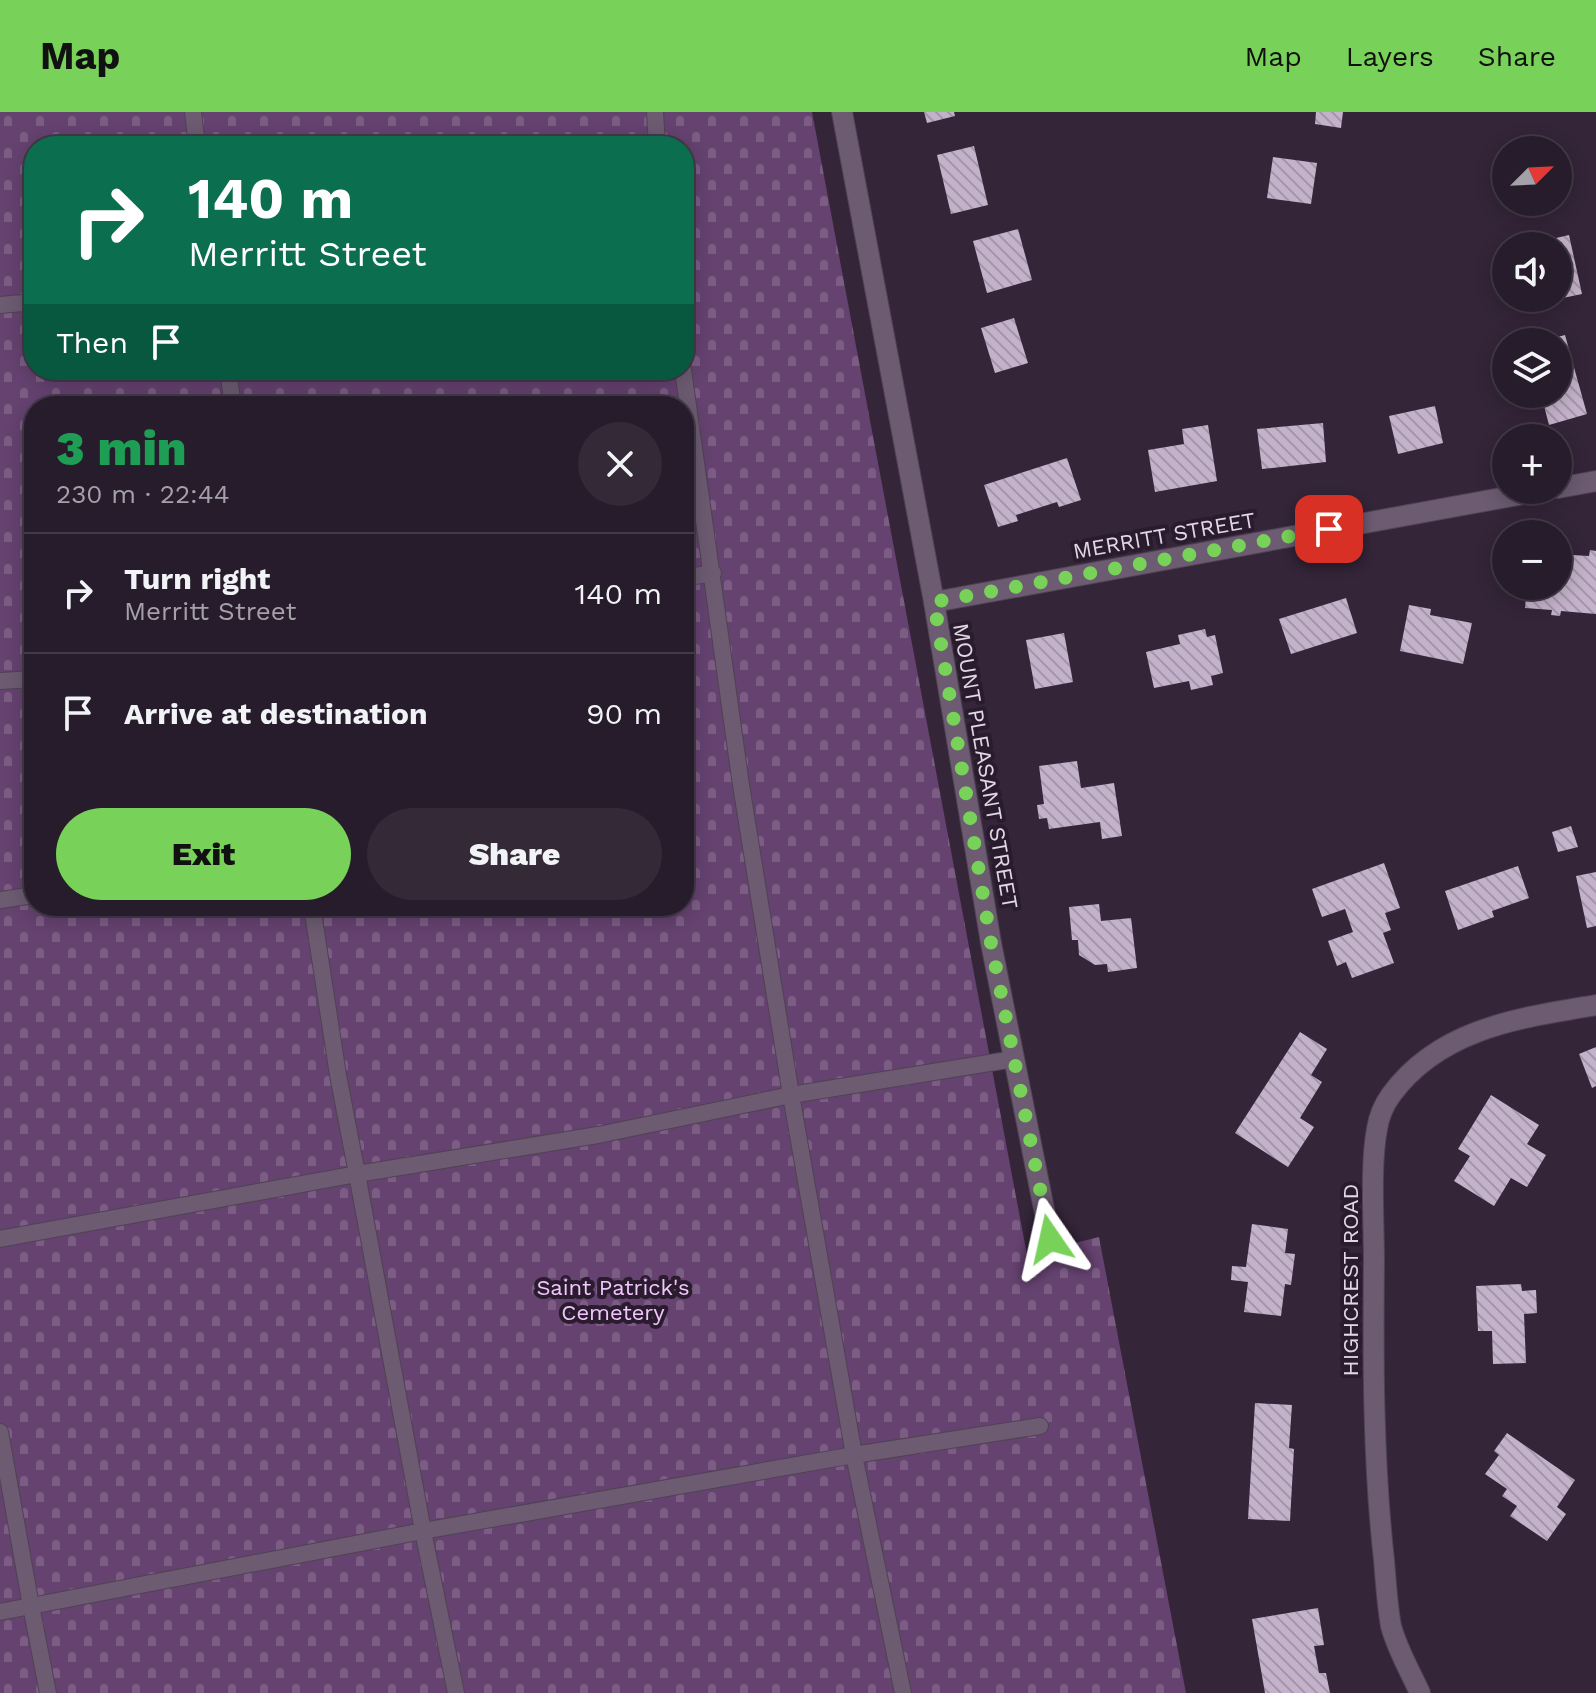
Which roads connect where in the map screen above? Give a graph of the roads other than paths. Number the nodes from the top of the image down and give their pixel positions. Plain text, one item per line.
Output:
1 (193, 112) edge
2 (655, 112) edge
3 (842, 112) edge
4 (196, 136) edge
5 (656, 136) edge
6 (24, 303) edge
7 (0, 305) edge
8 (694, 444) edge
9 (1596, 481) edge
10 (1572, 485) edge
11 (1492, 500) edge
12 (713, 573) junction
13 (694, 576) edge
14 (934, 602) junction
15 (24, 680) edge
16 (0, 681) edge
17 (24, 896) edge
18 (0, 900) edge
19 (314, 916) edge
20 (1596, 1005) edge
21 (1014, 1059) junction
22 (791, 1095) junction
23 (357, 1174) junction
24 (0, 1239) edge
25 (1050, 1239) dead end
26 (1040, 1426) dead end
27 (0, 1432) edge
28 (854, 1455) junction
29 (423, 1531) junction
30 (31, 1606) junction
31 (0, 1612) edge
32 (48, 1693) edge
33 (456, 1693) edge
34 (903, 1693) edge
35 (1420, 1693) edge

1 - 4 lane
2 - 5 lane
3 - 14 street, MOUNT PLEASANT STREET
6 - 7 lane
8 - 12 lane
9 - 10 street
11 - 14 street, MERRITT STREET
12 - 13 lane
12 - 22 lane
14 - 21 street, MOUNT PLEASANT STREET
15 - 16 lane
17 - 18 lane
19 - 23 lane
20 - 35 street, HIGHCREST ROAD
21 - 22 lane
21 - 25 street, MOUNT PLEASANT STREET
22 - 23 lane
22 - 28 lane
23 - 24 lane
23 - 29 lane
26 - 28 lane
27 - 30 lane
28 - 29 lane
28 - 34 lane
29 - 30 lane
29 - 33 lane
30 - 31 lane
30 - 32 lane

